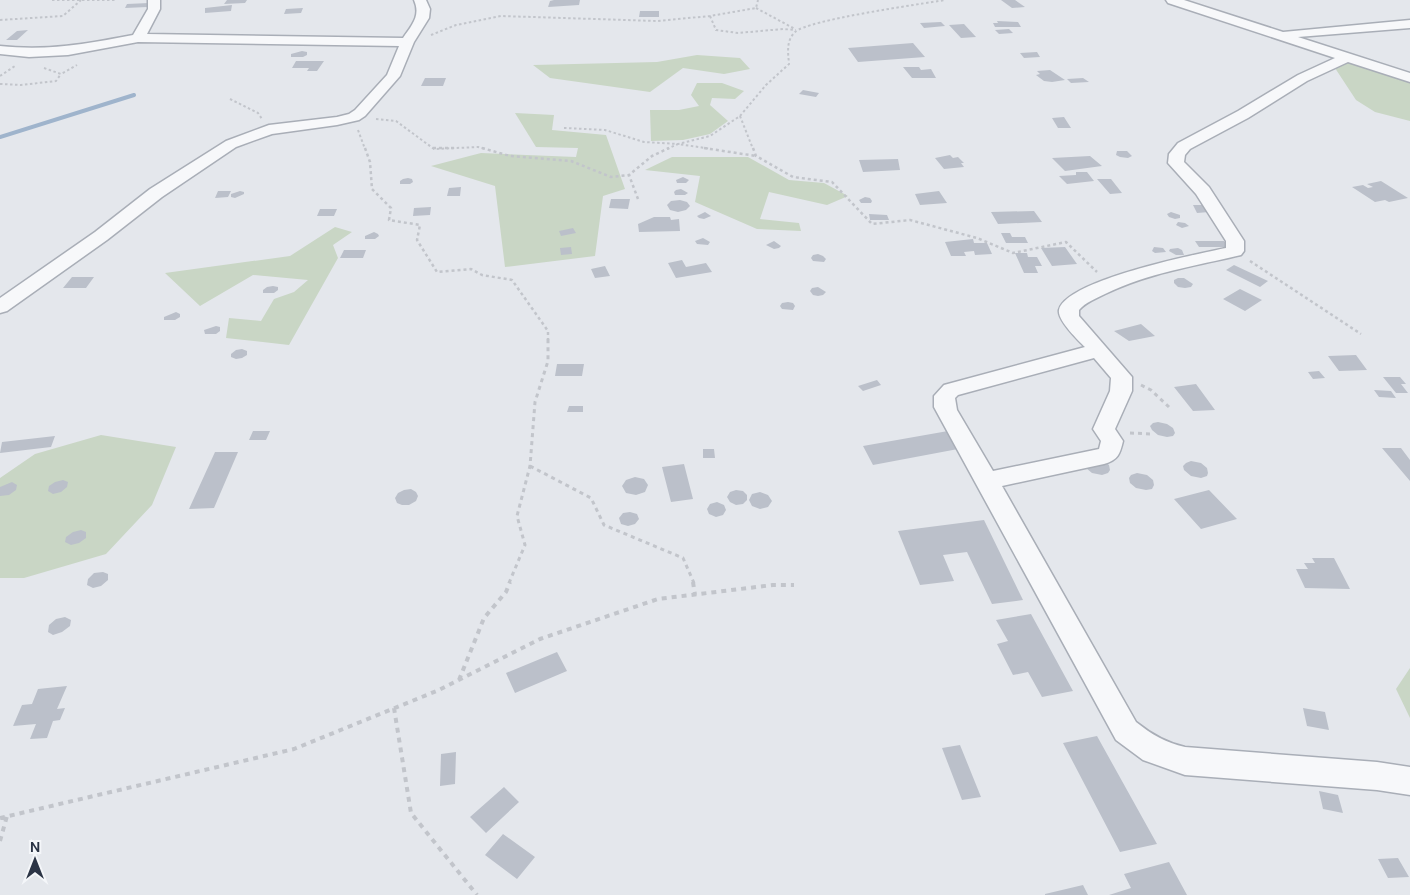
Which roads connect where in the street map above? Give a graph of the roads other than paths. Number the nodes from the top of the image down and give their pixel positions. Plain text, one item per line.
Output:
1 (154, 0) edge
2 (420, 0) edge
3 (1172, 0) edge
4 (1410, 24) edge
5 (1277, 35) junction
6 (138, 38) junction
7 (407, 42) junction
8 (0, 50) edge
9 (1346, 58) junction
10 (1410, 78) edge
11 (0, 307) edge
12 (1099, 350) junction
13 (987, 481) junction
14 (1410, 781) edge

1 - 6 street
2 - 7 street
3 - 5 street
4 - 5 street
5 - 9 street
6 - 7 street
6 - 8 street
7 - 11 street
9 - 10 street
9 - 12 street
12 - 13 street
12 - 13 street
13 - 14 street

